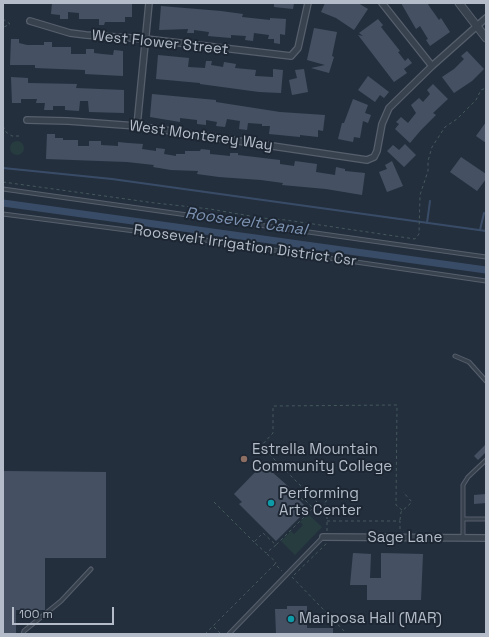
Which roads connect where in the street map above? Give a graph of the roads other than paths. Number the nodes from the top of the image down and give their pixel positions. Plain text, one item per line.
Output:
1 (149, 3) edge
2 (308, 3) edge
3 (382, 3) edge
4 (459, 3) edge
5 (486, 18) edge
6 (30, 21) dead end
7 (477, 26) junction
8 (486, 38) edge
9 (146, 40) junction
10 (432, 66) junction
11 (27, 120) dead end
12 (137, 126) junction
13 (3, 189) edge
14 (3, 214) edge
15 (486, 257) edge
16 (486, 281) edge
17 (455, 356) dead end
18 (486, 381) edge
19 (486, 460) edge
20 (463, 519) junction
21 (486, 519) edge
22 (463, 538) junction
23 (486, 538) edge
24 (326, 539) joint
25 (91, 569) dead end
26 (23, 634) edge
27 (229, 634) edge

1 - 9 street
2 - 9 street, West Flower Street
3 - 10 street
4 - 7 street
5 - 7 street
6 - 9 street, West Flower Street
7 - 8 street
7 - 10 street
9 - 12 street
10 - 12 street, West Monterey Way
11 - 12 street, West Monterey Way
13 - 15 lane, Roosevelt Irrigation District Csr
14 - 16 lane, Roosevelt Irrigation District Csr
17 - 18 lane
19 - 20 lane
20 - 21 lane
20 - 22 lane
22 - 23 street, Sage Lane
22 - 24 street, Sage Lane
24 - 27 lane
25 - 26 lane

